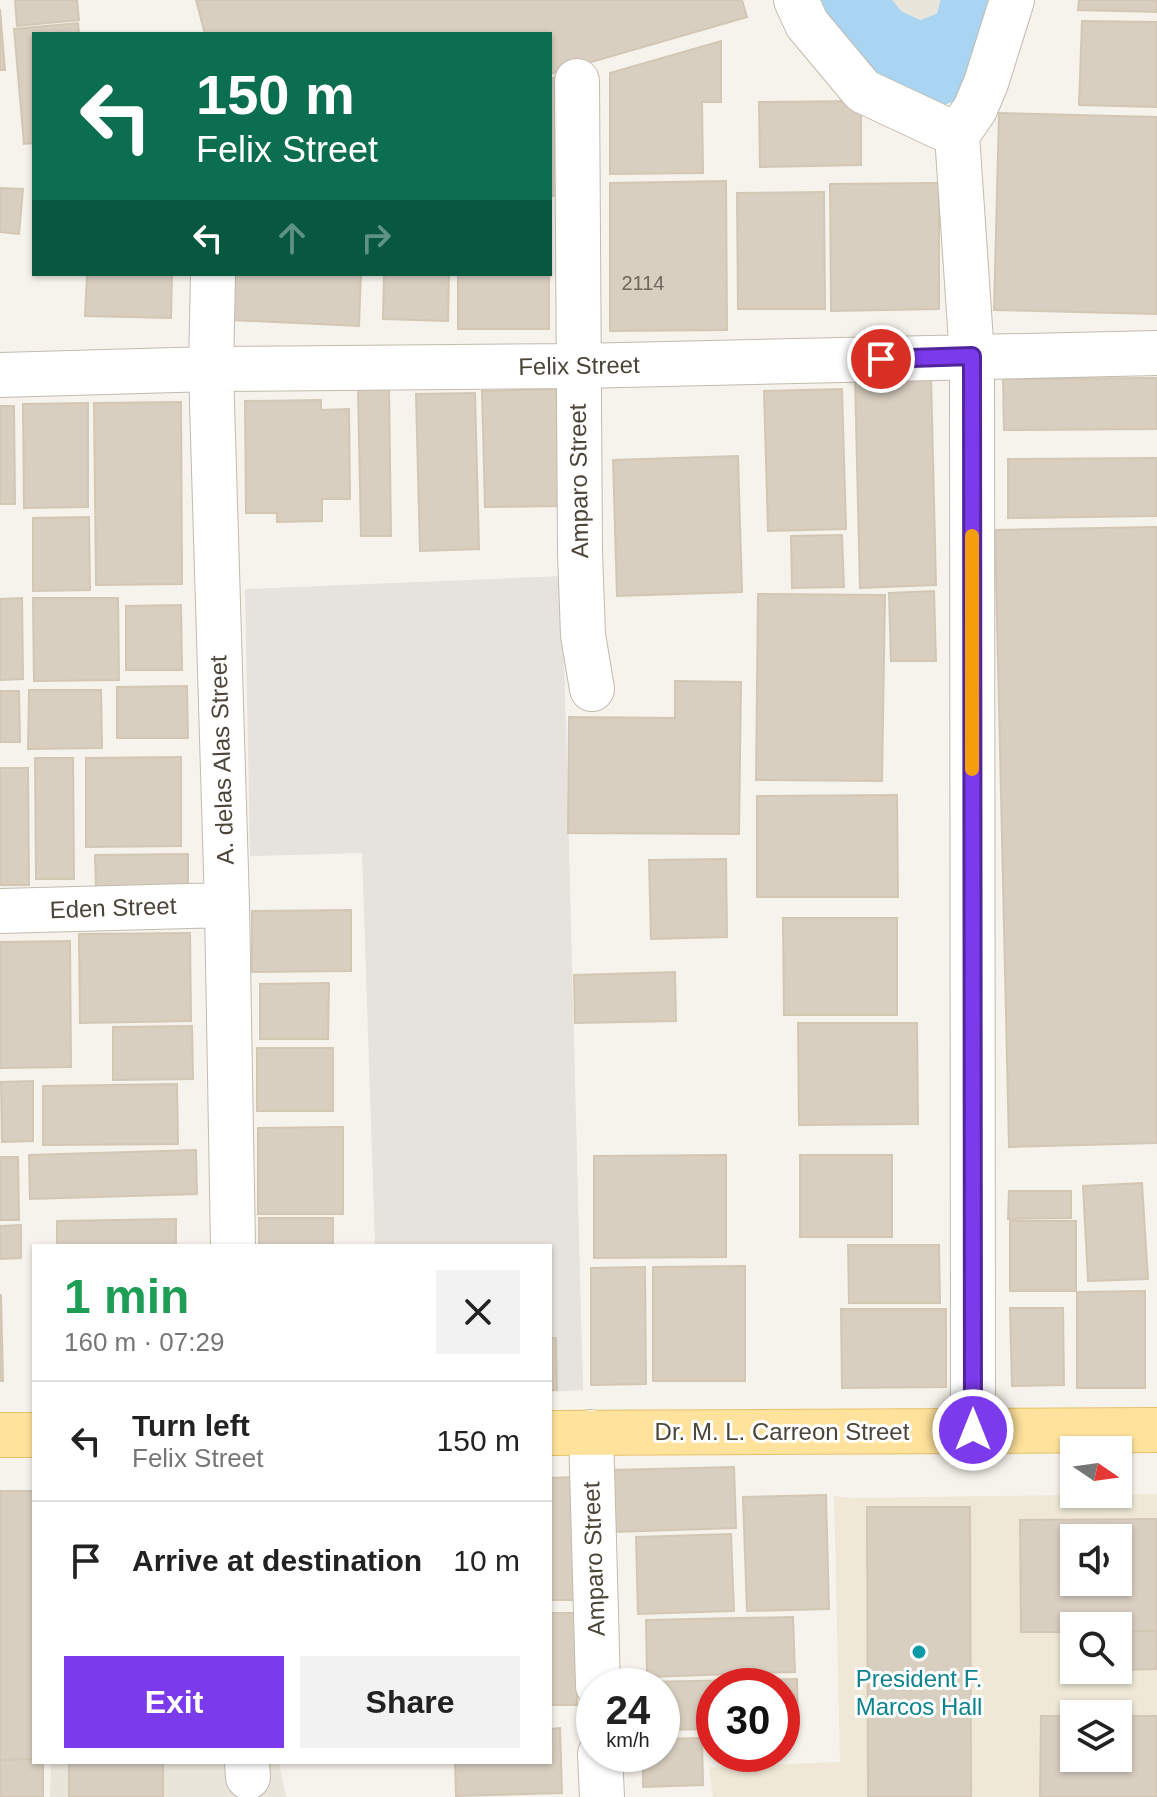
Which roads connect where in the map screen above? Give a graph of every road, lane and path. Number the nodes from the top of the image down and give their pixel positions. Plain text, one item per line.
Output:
1 (796, 0) edge
2 (1012, 0) edge
3 (577, 81) dead end
4 (957, 135) junction
5 (213, 276) edge
6 (1157, 353) edge
7 (972, 356) junction
8 (578, 366) junction
9 (211, 369) junction
10 (0, 375) edge
11 (592, 689) dead end
12 (227, 905) junction
13 (0, 911) edge
14 (233, 1244) edge
15 (973, 1430) junction
16 (1157, 1430) edge
17 (570, 1432) edge
18 (0, 1435) edge
19 (32, 1435) edge
20 (596, 1668) edge

1 - 4 street
2 - 4 street
3 - 8 street, Amparo Street
4 - 7 street
5 - 9 street, A. delas Alas Street
6 - 7 street, Felix Street
7 - 8 street, Felix Street
7 - 15 street
8 - 9 street, Felix Street
8 - 11 street, Amparo Street
9 - 10 street, Felix Street
9 - 12 street, A. delas Alas Street
12 - 13 street, Eden Street
12 - 14 street, A. delas Alas Street
15 - 16 main road, Dr. M. L. Carreon Street
15 - 17 main road, Dr. M. L. Carreon Street
17 - 20 street, Amparo Street
18 - 19 main road

